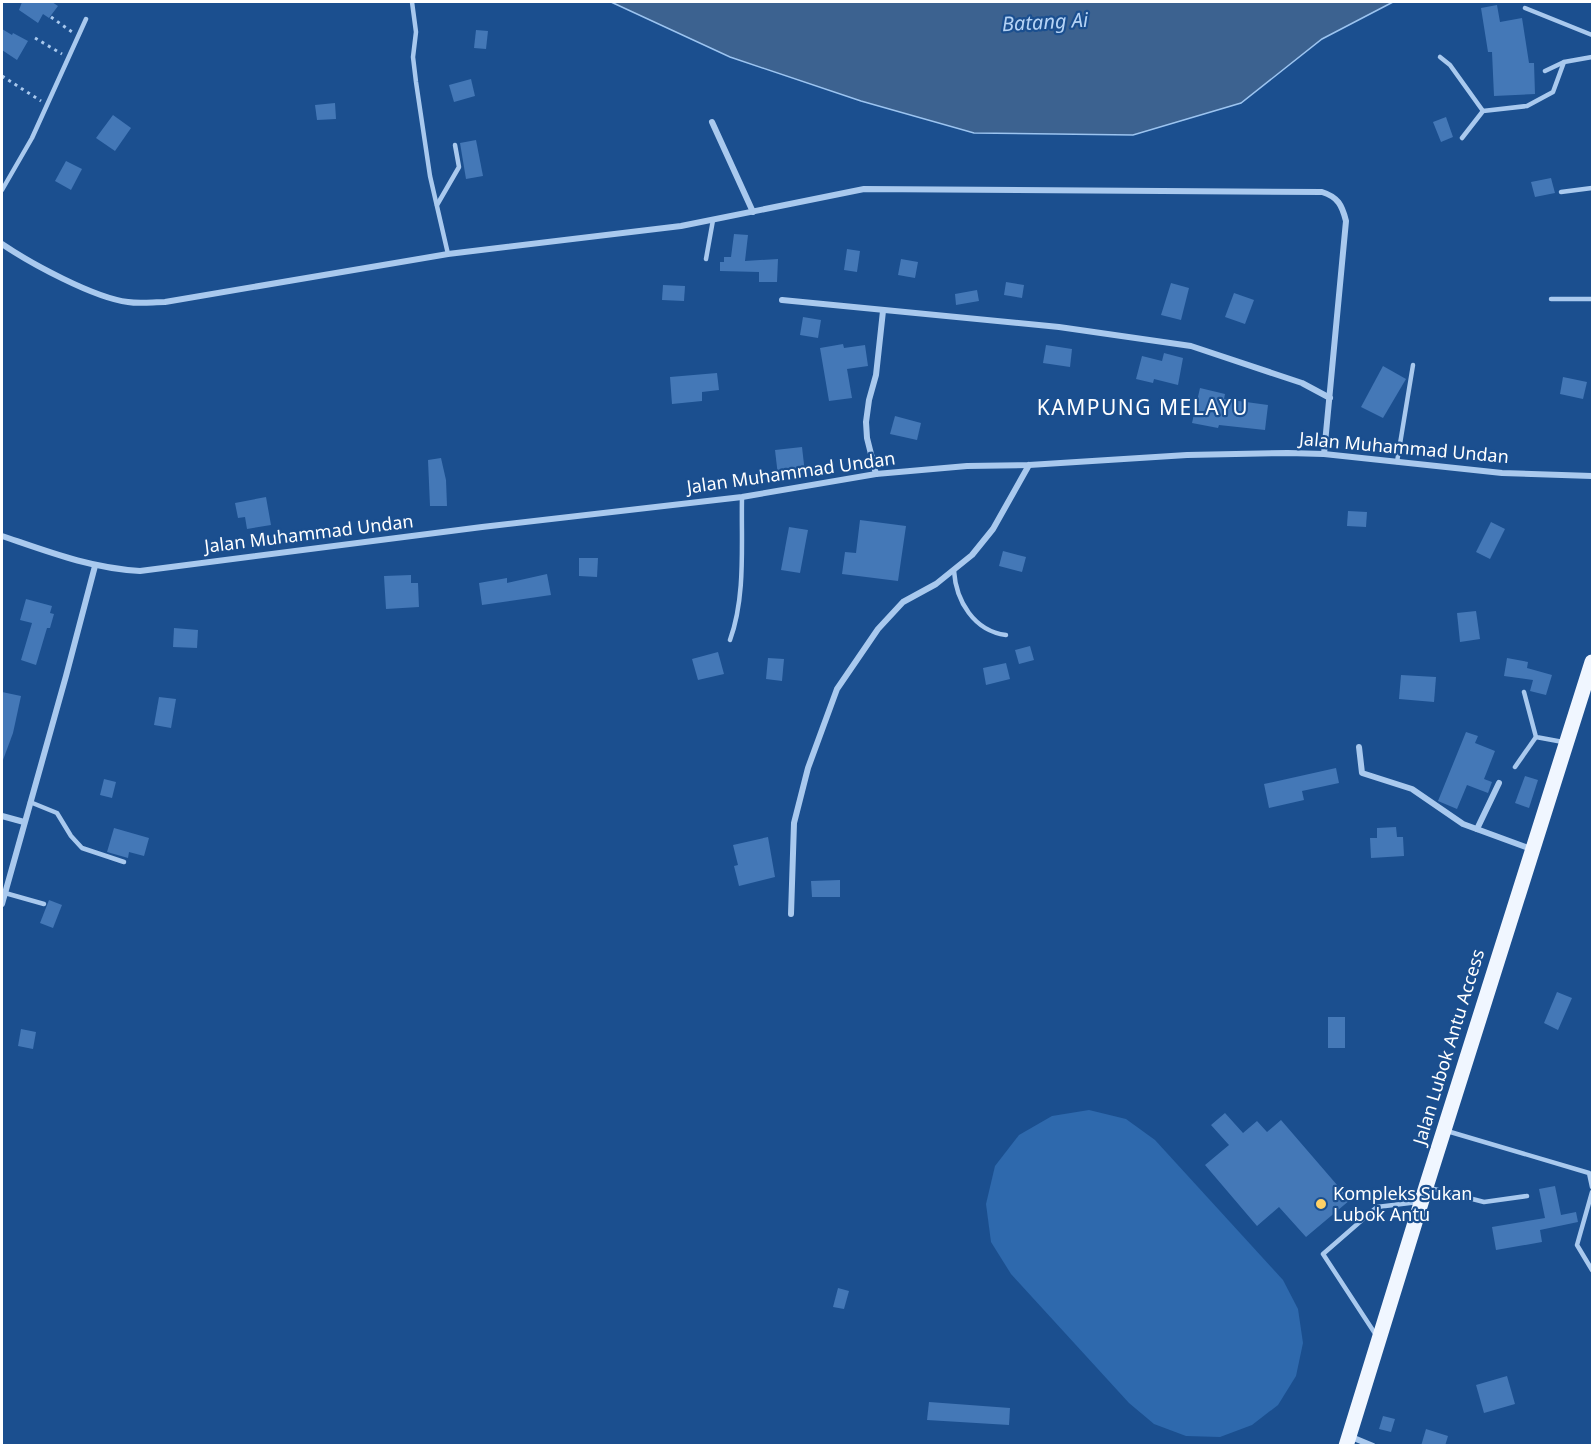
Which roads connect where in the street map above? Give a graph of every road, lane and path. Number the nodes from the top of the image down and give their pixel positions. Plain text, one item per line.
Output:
1 (412, 2) edge
2 (1525, 8) dead end
3 (51, 17) dead end
4 (86, 19) dead end
5 (1593, 34) edge
6 (78, 37) junction
7 (35, 38) dead end
8 (1440, 57) dead end
9 (1593, 57) edge
10 (69, 58) junction
11 (1564, 62) junction
12 (1545, 70) dead end
13 (2, 76) edge
14 (47, 105) junction
15 (1483, 111) junction
16 (712, 122) dead end
17 (1462, 138) dead end
18 (455, 145) dead end
19 (1593, 188) edge
20 (2, 190) edge
21 (1561, 192) dead end
22 (437, 205) junction
23 (753, 212) junction
24 (713, 220) junction
25 (2, 244) edge
26 (448, 254) junction
27 (706, 259) dead end
28 (1593, 298) edge
29 (1551, 299) dead end
30 (782, 300) dead end
31 (883, 311) junction
32 (1413, 365) dead end
33 (1330, 398) junction
34 (1324, 454) junction
35 (1397, 462) junction
36 (1029, 465) junction
37 (876, 474) junction
38 (1593, 476) edge
39 (742, 497) junction
40 (2, 536) edge
41 (95, 566) junction
42 (954, 571) junction
43 (1006, 635) dead end
44 (730, 640) dead end
45 (1593, 662) edge
46 (1524, 692) dead end
47 (1536, 737) junction
48 (1565, 742) junction
49 (1359, 747) dead end
50 (1515, 767) dead end
51 (1499, 783) dead end
52 (30, 802) junction
53 (2, 816) edge
54 (24, 822) junction
55 (1477, 829) junction
56 (1532, 850) junction
57 (124, 862) dead end
58 (5, 893) junction
59 (2, 904) edge
60 (44, 904) dead end
61 (791, 914) dead end
62 (1443, 1130) junction
63 (1593, 1187) edge
64 (1593, 1192) edge
65 (1423, 1194) junction
66 (1527, 1196) dead end
67 (1593, 1270) edge
68 (1379, 1340) junction
69 (1348, 1441) edge
70 (1374, 1446) edge

1 - 22 lane
2 - 5 lane
3 - 6 path
4 - 6 lane
6 - 10 lane
7 - 10 path
8 - 15 lane
9 - 11 lane
10 - 14 lane
11 - 12 lane
11 - 15 lane
13 - 14 path
14 - 20 lane
15 - 17 lane
16 - 23 street
18 - 22 lane
19 - 21 lane
22 - 26 lane
23 - 24 street
23 - 33 street
24 - 26 street
24 - 27 lane
25 - 26 street
28 - 29 lane
30 - 31 street
31 - 33 street
31 - 37 street
32 - 35 lane
33 - 34 street
34 - 35 street, Jalan Muhammad Undan
34 - 36 street, Jalan Muhammad Undan
35 - 38 street, Jalan Muhammad Undan
36 - 37 street, Jalan Muhammad Undan
36 - 42 street
37 - 39 street, Jalan Muhammad Undan
39 - 41 street, Jalan Muhammad Undan
39 - 44 lane
40 - 41 street, Jalan Muhammad Undan
41 - 52 street
42 - 43 lane
42 - 61 street
45 - 48 main road, Jalan Lubok Antu Access
46 - 47 lane
47 - 48 lane
47 - 50 lane
48 - 56 main road, Jalan Lubok Antu Access
49 - 55 street
51 - 55 street
52 - 54 street
52 - 57 lane
53 - 54 street
54 - 58 street
55 - 56 street
56 - 62 main road, Jalan Lubok Antu Access
58 - 59 street
58 - 60 lane
62 - 63 lane
62 - 65 main road, Jalan Lubok Antu Access
64 - 67 lane
65 - 66 lane
65 - 68 main road, Jalan Lubok Antu Access
65 - 68 lane
68 - 69 main road, Jalan Lubok Antu Access
69 - 70 street

